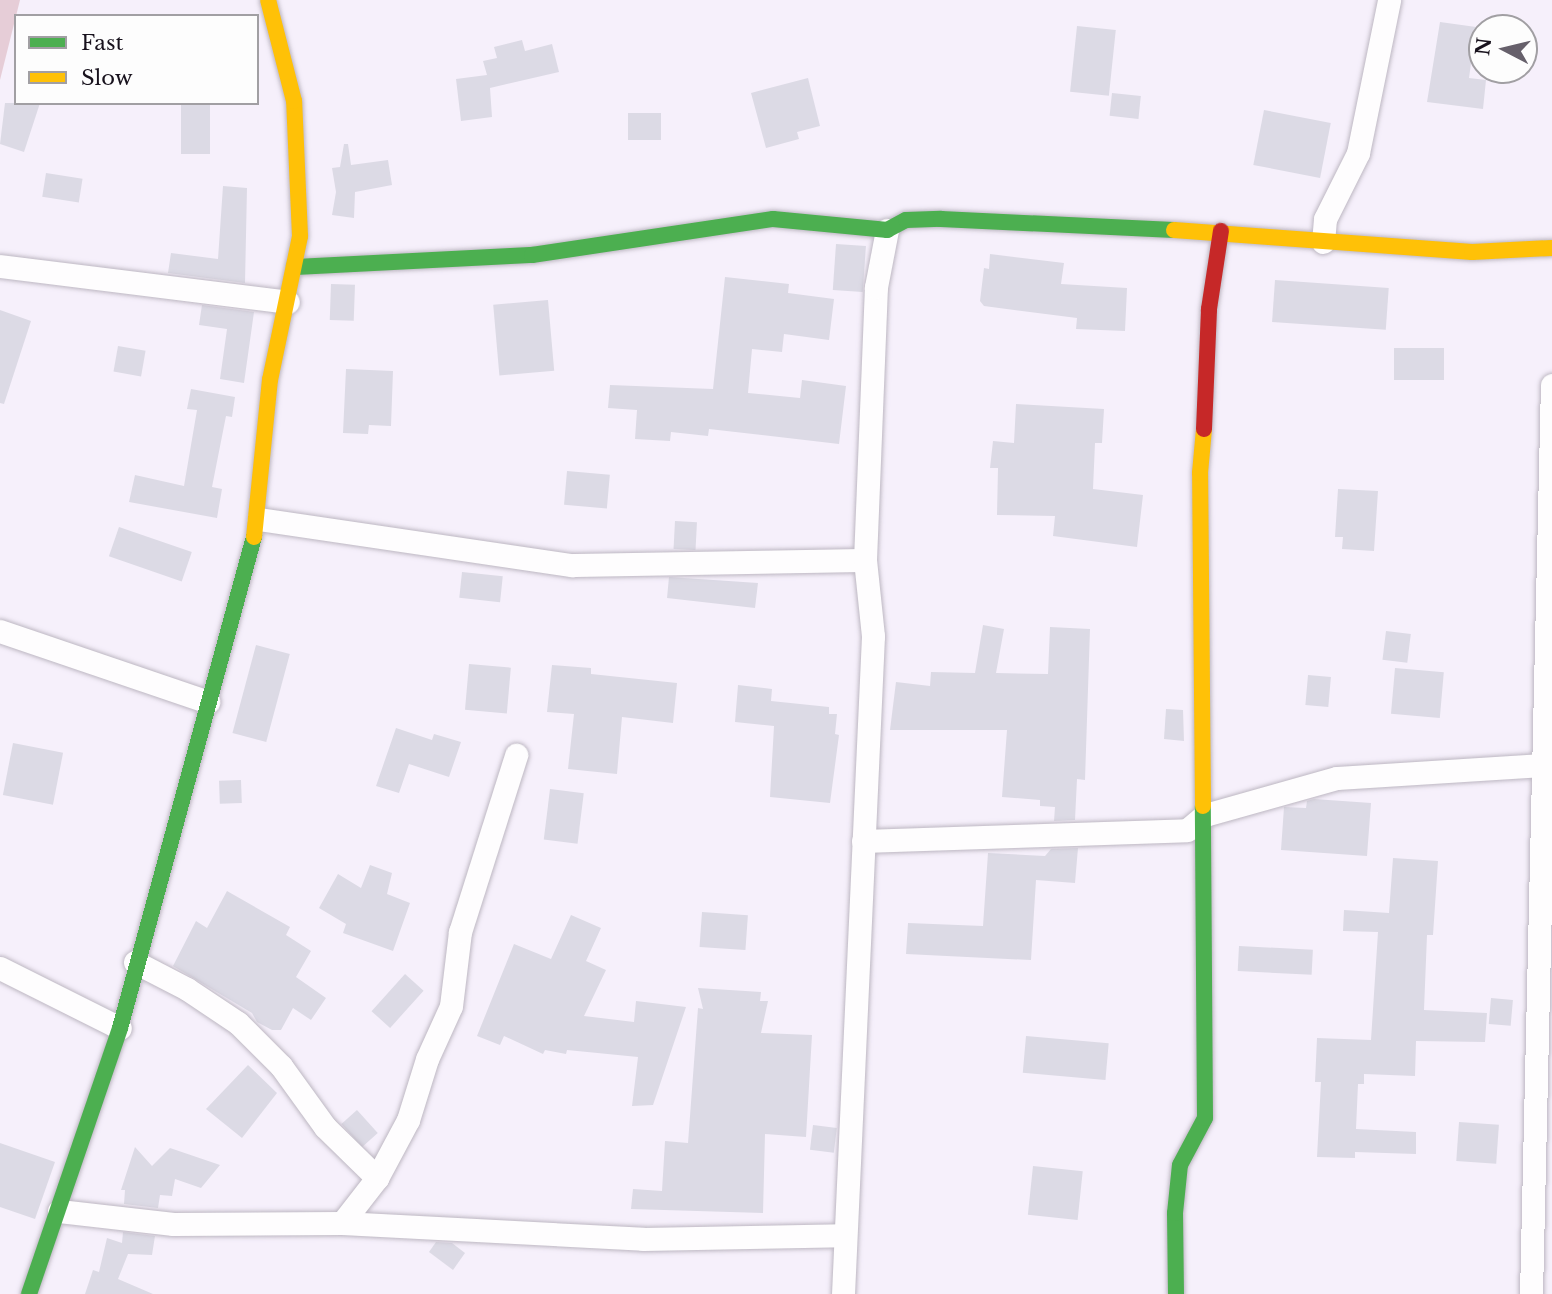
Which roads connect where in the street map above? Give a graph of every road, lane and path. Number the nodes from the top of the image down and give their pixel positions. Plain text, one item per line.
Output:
1 (268, 0) edge
2 (1389, 0) edge
3 (887, 230) junction
4 (1221, 231) junction
5 (1322, 242) junction
6 (1552, 248) edge
7 (0, 266) edge
8 (294, 267) junction
9 (288, 302) junction
10 (1552, 385) edge
11 (260, 519) junction
12 (865, 560) junction
13 (0, 631) edge
14 (208, 702) junction
15 (516, 755) dead end
16 (1543, 765) junction
17 (1205, 815) junction
18 (863, 841) junction
19 (135, 962) junction
20 (0, 968) edge
21 (120, 1028) junction
22 (377, 1178) junction
23 (59, 1211) junction
24 (342, 1223) junction
25 (843, 1235) junction
26 (29, 1294) edge
27 (843, 1294) edge
28 (1176, 1294) edge
29 (1531, 1294) edge

1 - 8 street
2 - 5 street
3 - 4 street
3 - 8 street
3 - 12 street
4 - 5 street
4 - 17 street
5 - 6 street
7 - 9 street
8 - 9 street
9 - 11 street
10 - 16 street
11 - 12 street
11 - 14 street
12 - 18 street
13 - 14 street
14 - 19 street
15 - 22 street
16 - 17 street
16 - 29 street
17 - 18 street
17 - 28 street
18 - 25 street
19 - 21 street
19 - 22 street
20 - 21 street
21 - 23 street
22 - 24 street
23 - 24 street
23 - 26 street
24 - 25 street
25 - 27 street

